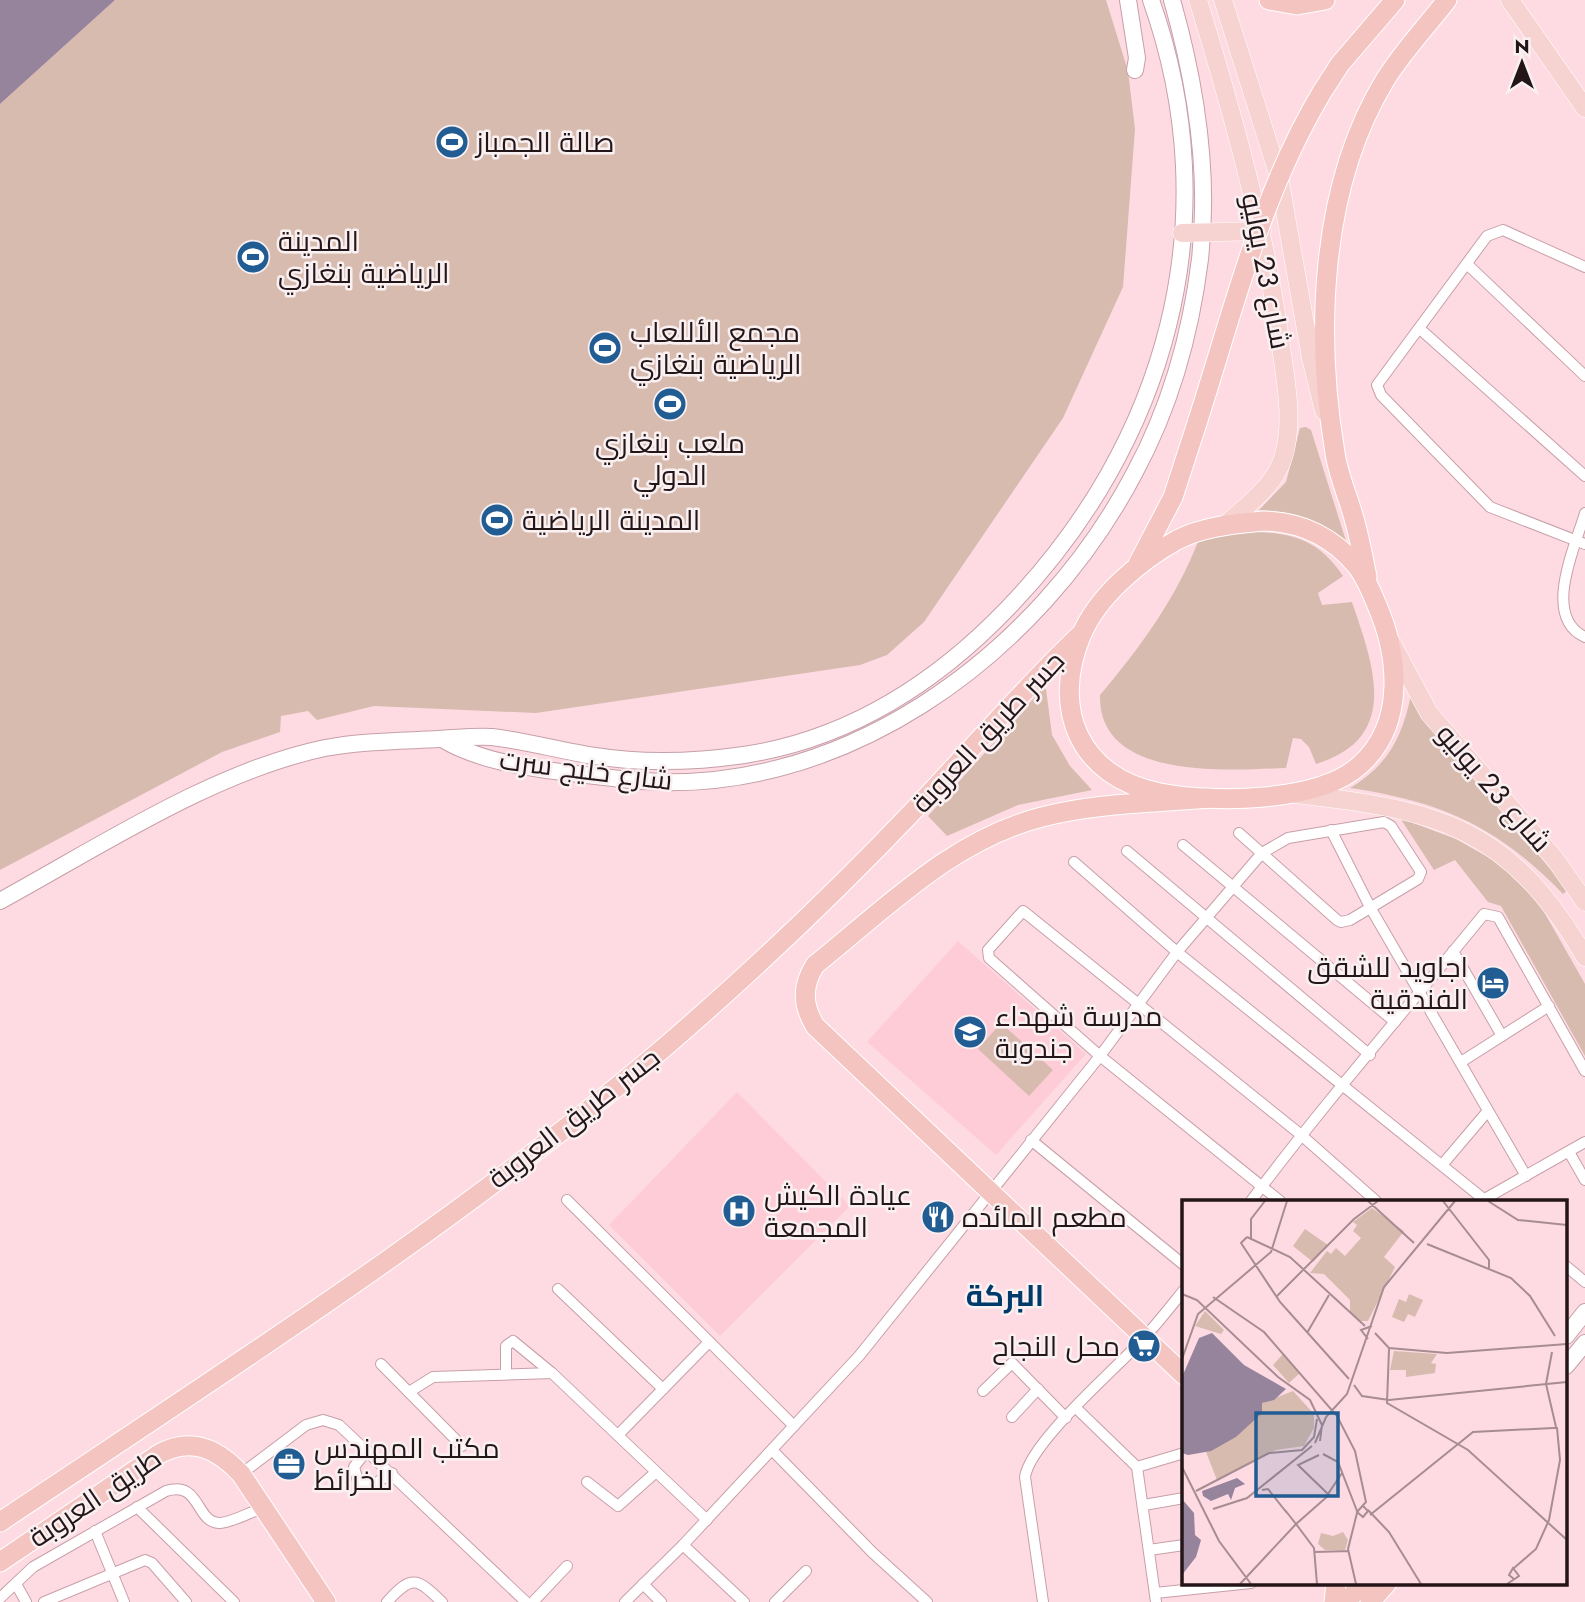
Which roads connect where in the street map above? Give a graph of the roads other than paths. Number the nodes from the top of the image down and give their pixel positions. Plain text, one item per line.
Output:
1 (1128, 0) edge
2 (1151, 0) edge
3 (1172, 0) edge
4 (1198, 0) edge
5 (1223, 0) edge
6 (1269, 0) edge
7 (1325, 0) edge
8 (1395, 0) edge
9 (1455, 0) edge
10 (1510, 0) edge
11 (1441, 8) edge
12 (1135, 70) dead end
13 (1585, 108) edge
14 (1262, 231) junction
15 (1182, 233) junction
16 (1202, 233) junction
17 (1468, 265) junction
18 (1585, 267) edge
19 (1420, 329) junction
20 (1585, 376) edge
21 (1331, 431) junction
22 (1585, 475) edge
23 (1585, 513) edge
24 (1224, 526) junction
25 (1581, 542) edge
26 (1135, 568) junction
27 (1370, 588) junction
28 (1081, 634) junction
29 (1387, 635) junction
30 (1585, 637) edge
31 (442, 739) junction
32 (1289, 793) junction
33 (1208, 798) junction
34 (1331, 830) junction
35 (1239, 833) dead end
36 (1184, 845) dead end
37 (1127, 850) dead end
38 (1262, 853) junction
39 (1074, 862) dead end
40 (1233, 885) junction
41 (0, 901) edge
42 (1585, 902) edge
43 (1370, 907) junction
44 (1207, 919) junction
45 (1453, 951) junction
46 (1177, 952) junction
47 (1585, 957) edge
48 (1420, 994) junction
49 (1139, 1004) junction
50 (1549, 1006) junction
51 (1395, 1023) junction
52 (1502, 1036) junction
53 (1370, 1055) junction
54 (1100, 1056) junction
55 (1461, 1062) junction
56 (1585, 1071) edge
57 (1343, 1085) junction
58 (1487, 1112) junction
59 (1300, 1134) junction
60 (1031, 1140) junction
61 (1585, 1142) edge
62 (1569, 1152) junction
63 (1442, 1165) junction
64 (1526, 1176) junction
65 (1585, 1180) edge
66 (1262, 1186) junction
67 (991, 1191) junction
68 (567, 1200) dead end
69 (1252, 1200) edge
70 (1279, 1200) edge
71 (1375, 1200) edge
72 (1483, 1200) edge
73 (1486, 1200) edge
74 (1182, 1263) edge
75 (1568, 1268) edge
76 (1585, 1282) edge
77 (558, 1289) dead end
78 (1182, 1292) edge
79 (1585, 1312) edge
80 (1568, 1333) edge
81 (1144, 1338) junction
82 (709, 1342) junction
83 (1585, 1343) edge
84 (381, 1364) dead end
85 (1568, 1364) edge
86 (552, 1373) junction
87 (506, 1374) junction
88 (1182, 1374) edge
89 (663, 1389) junction
90 (1038, 1389) junction
91 (983, 1391) dead end
92 (409, 1392) junction
93 (1076, 1408) junction
94 (1012, 1417) dead end
95 (1066, 1418) junction
96 (794, 1426) junction
97 (618, 1435) junction
98 (462, 1446) dead end
99 (367, 1450) junction
100 (772, 1450) junction
101 (1182, 1454) edge
102 (1137, 1467) junction
103 (656, 1472) junction
104 (392, 1474) junction
105 (241, 1475) junction
106 (587, 1482) dead end
107 (1182, 1498) edge
108 (1144, 1505) junction
109 (137, 1507) junction
110 (263, 1508) junction
111 (707, 1520) junction
112 (0, 1522) edge
113 (95, 1531) junction
114 (683, 1545) junction
115 (1182, 1545) edge
116 (1149, 1550) junction
117 (0, 1563) edge
118 (567, 1566) dead end
119 (806, 1571) dead end
120 (112, 1572) junction
121 (16, 1584) junction
122 (643, 1584) junction
123 (1244, 1584) edge
124 (1336, 1584) edge
125 (1362, 1584) edge
126 (1386, 1584) edge
127 (1155, 1597) edge
128 (0, 1598) edge
129 (26, 1602) edge
130 (44, 1602) edge
131 (124, 1602) edge
132 (186, 1602) edge
133 (234, 1602) edge
134 (326, 1602) edge
135 (387, 1602) edge
136 (442, 1602) edge
137 (526, 1602) edge
138 (533, 1602) edge
139 (625, 1602) edge
140 (662, 1602) edge
141 (744, 1602) edge
142 (775, 1602) edge
143 (926, 1602) edge
144 (1043, 1602) edge
145 (1334, 1602) edge
146 (1346, 1602) edge
147 (1370, 1602) edge

1 - 12 main road
2 - 15 main road, شارع خليج سرت
3 - 16 main road, شارع خليج سرت
4 - 14 main road, شارع 23 يوليو
5 - 21 main road, شارع 23 يوليو
6 - 7 highway
8 - 26 highway, bridge
9 - 11 highway
10 - 13 main road
11 - 21 highway
14 - 16 main road
14 - 24 main road, شارع 23 يوليو
15 - 16 main road
15 - 31 main road, شارع خليج سرت
16 - 31 main road, شارع خليج سرت
17 - 18 street
17 - 19 street
17 - 20 street
19 - 22 street
19 - 25 street
21 - 27 highway
23 - 25 street
24 - 26 highway
24 - 27 highway
25 - 30 street
26 - 28 highway
27 - 29 highway
28 - 33 highway
28 - 112 highway, جسر طريق العروبة
29 - 32 highway
29 - 42 main road, شارع 23 يوليو
31 - 41 main road, شارع خليج سرت
32 - 33 highway
32 - 47 main road, شارع 23 يوليو
33 - 67 highway
34 - 38 street
34 - 43 street
34 - 43 street
35 - 38 street
36 - 40 street
37 - 44 street
38 - 40 street
38 - 43 street
39 - 46 street
40 - 44 street
40 - 51 street
43 - 48 street
44 - 46 street
44 - 53 street
45 - 48 street
45 - 50 street
45 - 52 street
46 - 49 street
46 - 57 street
48 - 51 street
48 - 55 street
49 - 54 street
49 - 54 street
49 - 59 street
50 - 52 street
50 - 56 street
51 - 53 street
52 - 55 street
53 - 57 street
54 - 60 street
54 - 66 street
55 - 58 street
57 - 59 street
57 - 63 street
58 - 63 street
58 - 64 street
59 - 66 street
59 - 71 street
60 - 67 street
60 - 74 street
61 - 62 street
62 - 64 street
62 - 65 street
63 - 72 street
64 - 73 street
66 - 69 street
66 - 70 street
67 - 81 highway
67 - 96 street
68 - 82 street
75 - 76 street
77 - 89 street
78 - 81 street
79 - 80 main road
81 - 88 highway
81 - 93 street
82 - 89 street
82 - 96 street
83 - 85 main road
84 - 92 street
86 - 87 street
86 - 87 street
86 - 97 street
87 - 92 street
89 - 97 street
90 - 91 street
90 - 94 street
90 - 95 street
92 - 98 street
93 - 95 street
93 - 102 street
95 - 144 street
96 - 100 street
97 - 103 street
99 - 104 street
99 - 104 street
99 - 105 street
100 - 111 street
100 - 143 street
101 - 102 street
102 - 108 street
103 - 106 street
103 - 111 street
104 - 137 street
105 - 110 highway
105 - 117 highway, طريق العروبة
107 - 108 street
108 - 116 street
109 - 110 street
109 - 113 street
109 - 133 street
110 - 134 highway
111 - 114 street
113 - 120 street
113 - 121 street
114 - 122 street
114 - 141 street
115 - 116 street
116 - 127 street
118 - 138 street
119 - 142 street
120 - 130 street
120 - 131 street
120 - 132 street
121 - 128 street
121 - 129 street
122 - 139 street
122 - 140 street
123 - 127 street
124 - 145 highway
125 - 146 highway
126 - 147 highway
135 - 136 street

